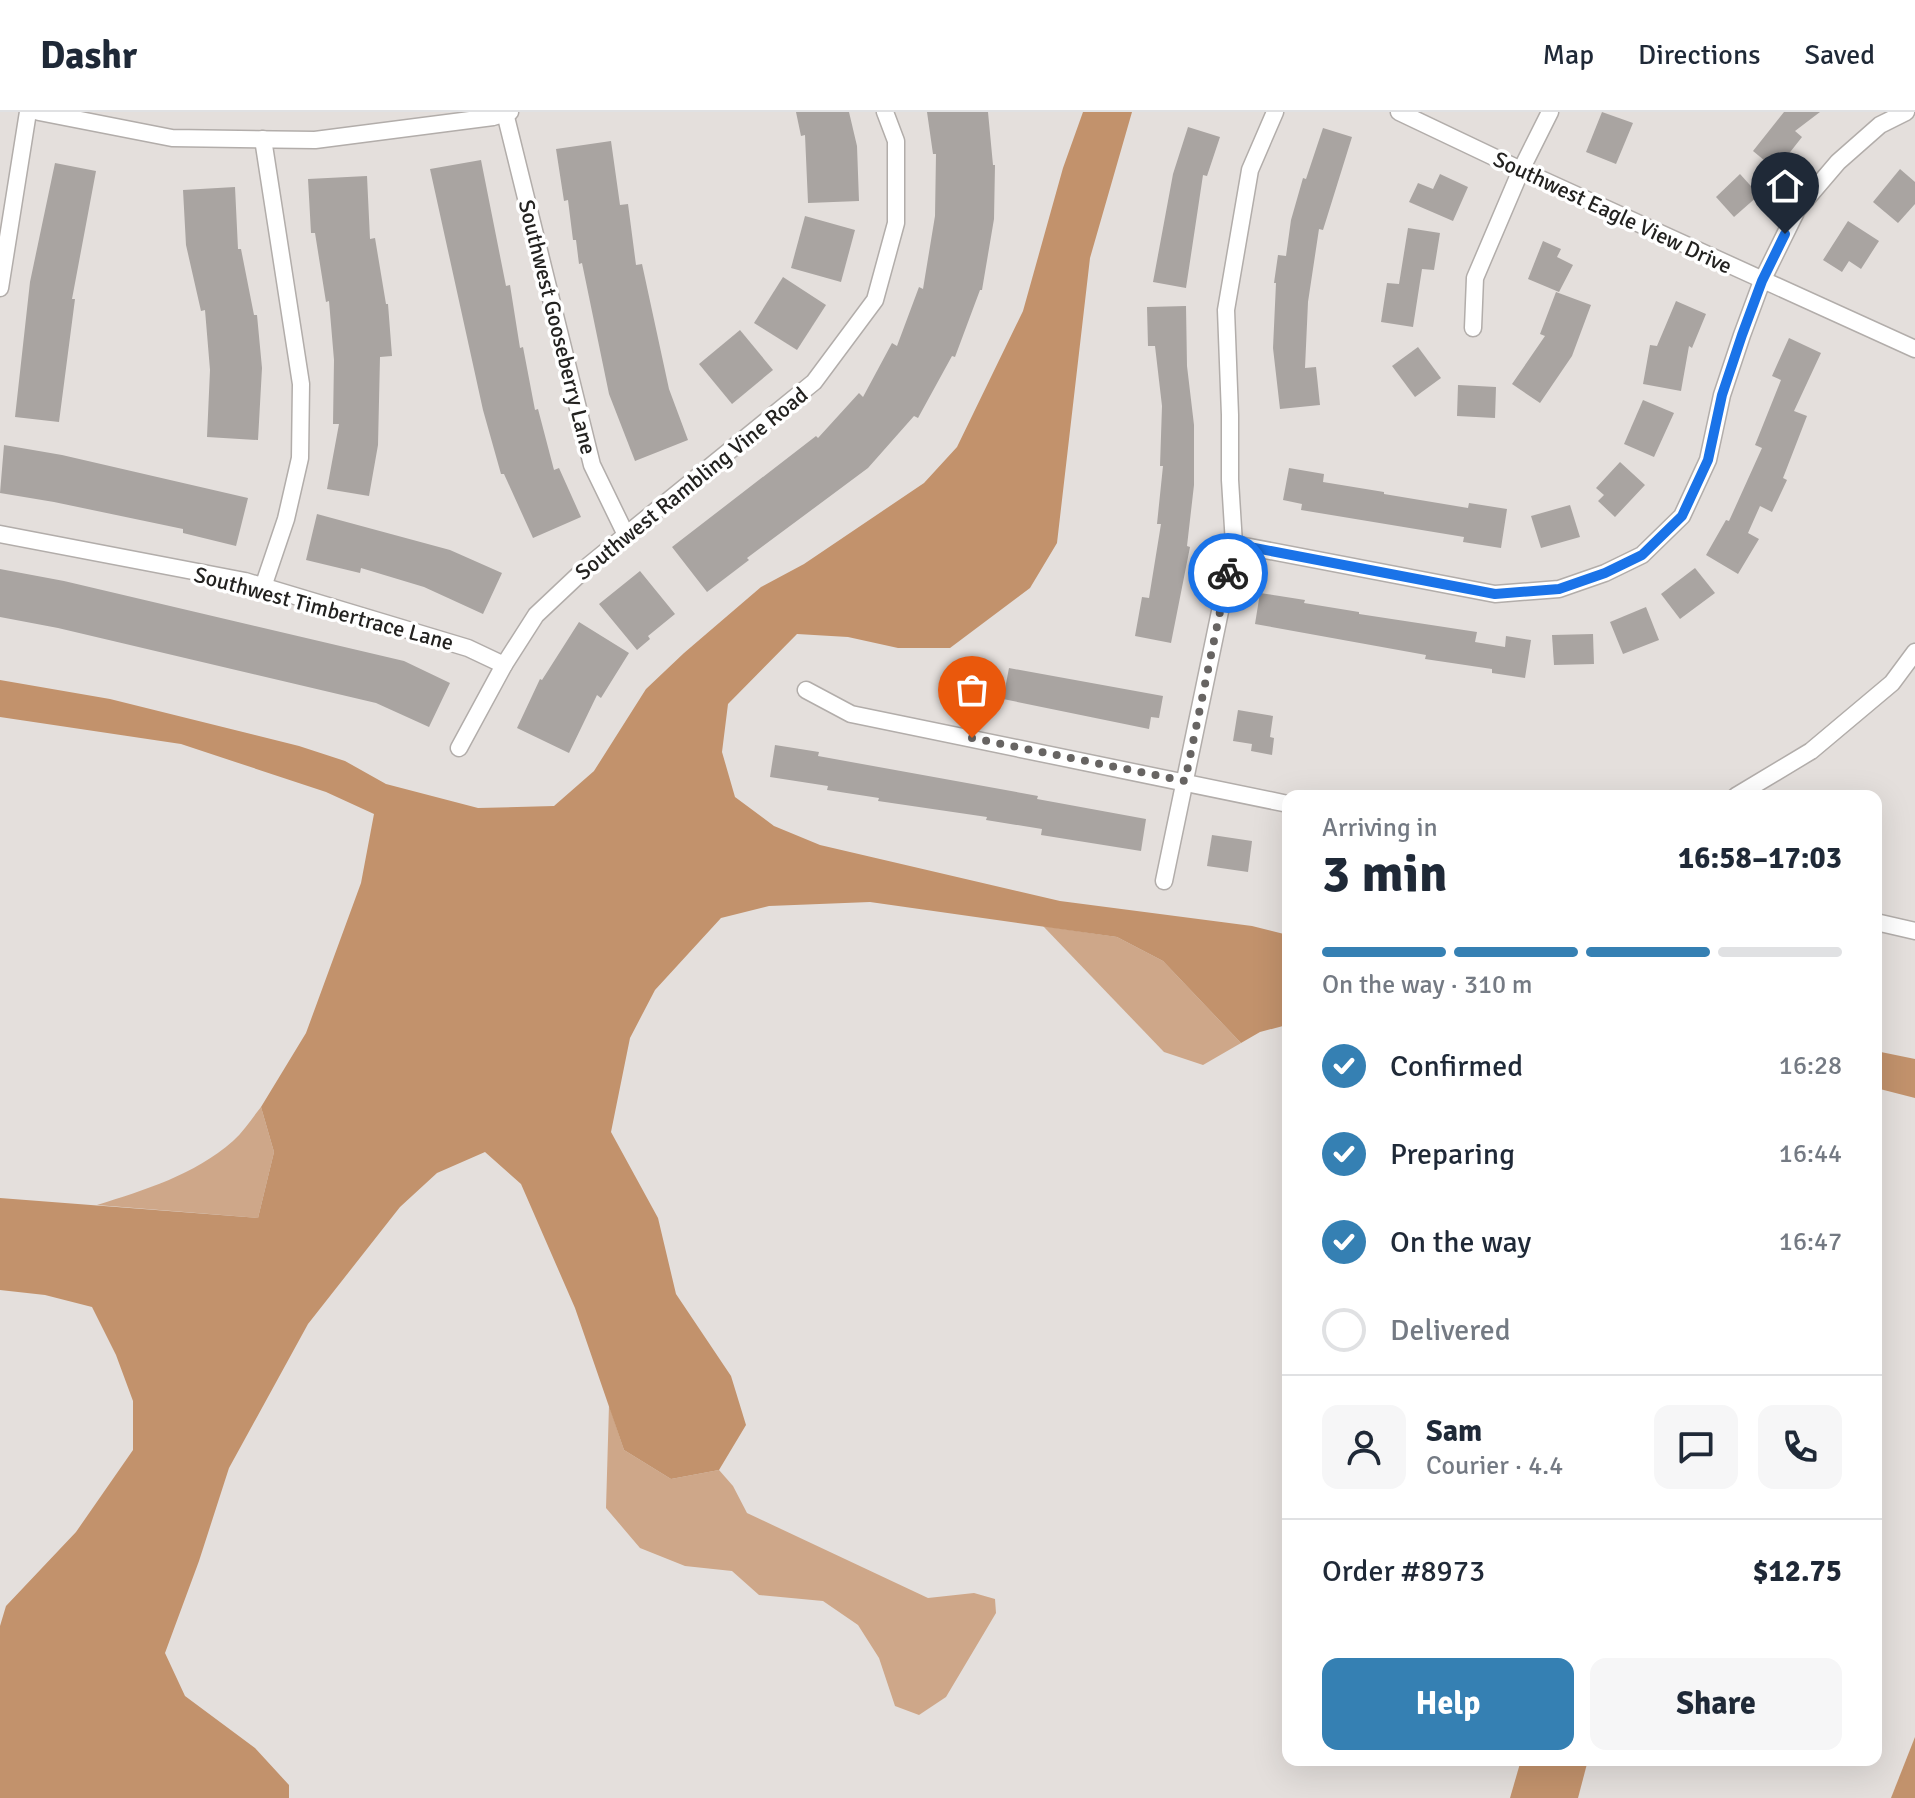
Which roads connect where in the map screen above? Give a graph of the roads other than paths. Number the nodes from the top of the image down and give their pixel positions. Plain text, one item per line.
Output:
1 (28, 112) edge
2 (39, 112) edge
3 (885, 112) edge
4 (1275, 112) edge
5 (1399, 112) edge
6 (1550, 112) edge
7 (1906, 112) edge
8 (507, 113) edge
9 (263, 139) junction
10 (1521, 170) junction
11 (1762, 281) junction
12 (0, 288) edge
13 (1473, 328) dead end
14 (1915, 349) edge
15 (0, 534) edge
16 (626, 535) junction
17 (1234, 544) junction
18 (263, 587) junction
19 (1915, 652) edge
20 (504, 665) junction
21 (806, 690) dead end
22 (459, 748) dead end
23 (1185, 781) junction
24 (1746, 790) edge
25 (1282, 803) edge
26 (1164, 881) dead end
27 (1882, 923) edge
28 (1915, 931) edge

1 - 12 street
2 - 9 street
3 - 16 street, Southwest Rambling Vine Road
4 - 17 street
5 - 10 street, Southwest Eagle View Drive
6 - 10 street
7 - 11 street
8 - 9 street
8 - 16 street, Southwest Gooseberry Lane
9 - 18 street
10 - 11 street, Southwest Eagle View Drive
10 - 13 street
11 - 14 street, Southwest Eagle View Drive
11 - 17 street
15 - 18 street, Southwest Timbertrace Lane
16 - 20 street, Southwest Rambling Vine Road
17 - 23 street
18 - 20 street, Southwest Timbertrace Lane
19 - 24 street
20 - 22 street, Southwest Rambling Vine Road
21 - 23 street
23 - 25 street
23 - 26 street
27 - 28 street

